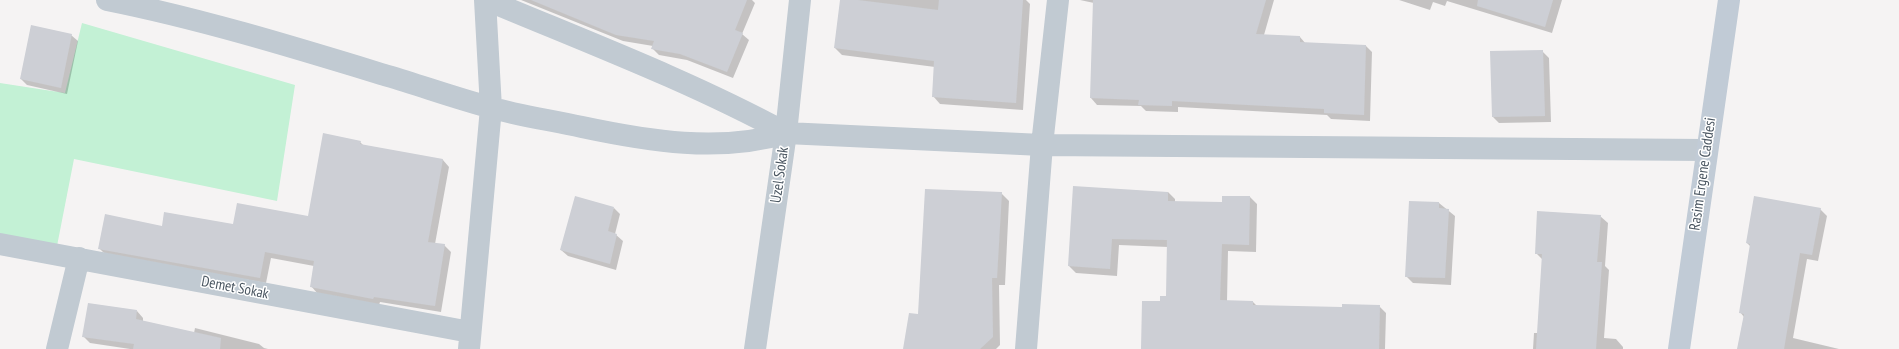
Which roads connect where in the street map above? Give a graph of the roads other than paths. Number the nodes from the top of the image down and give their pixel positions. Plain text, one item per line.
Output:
1 (107, 0) edge
2 (486, 0) edge
3 (800, 0) edge
4 (1058, 0) edge
5 (1728, 0) edge
6 (491, 108) junction
7 (786, 133) junction
8 (1042, 145) junction
9 (1706, 150) junction
10 (0, 244) edge
11 (79, 258) junction
12 (470, 340) edge
13 (57, 349) edge
14 (755, 349) edge
15 (1026, 349) edge
16 (1679, 349) edge

1 - 6 street
2 - 6 street
2 - 7 street
3 - 7 street, Uzel Sokak
4 - 8 street
5 - 9 main road, Rasim Ergene Caddesi
6 - 7 street
6 - 12 street
7 - 8 street
7 - 14 street, Uzel Sokak
8 - 9 street
8 - 15 street
9 - 16 main road, Rasim Ergene Caddesi
10 - 11 street, Demet Sokak
11 - 12 street, Demet Sokak
11 - 13 street

